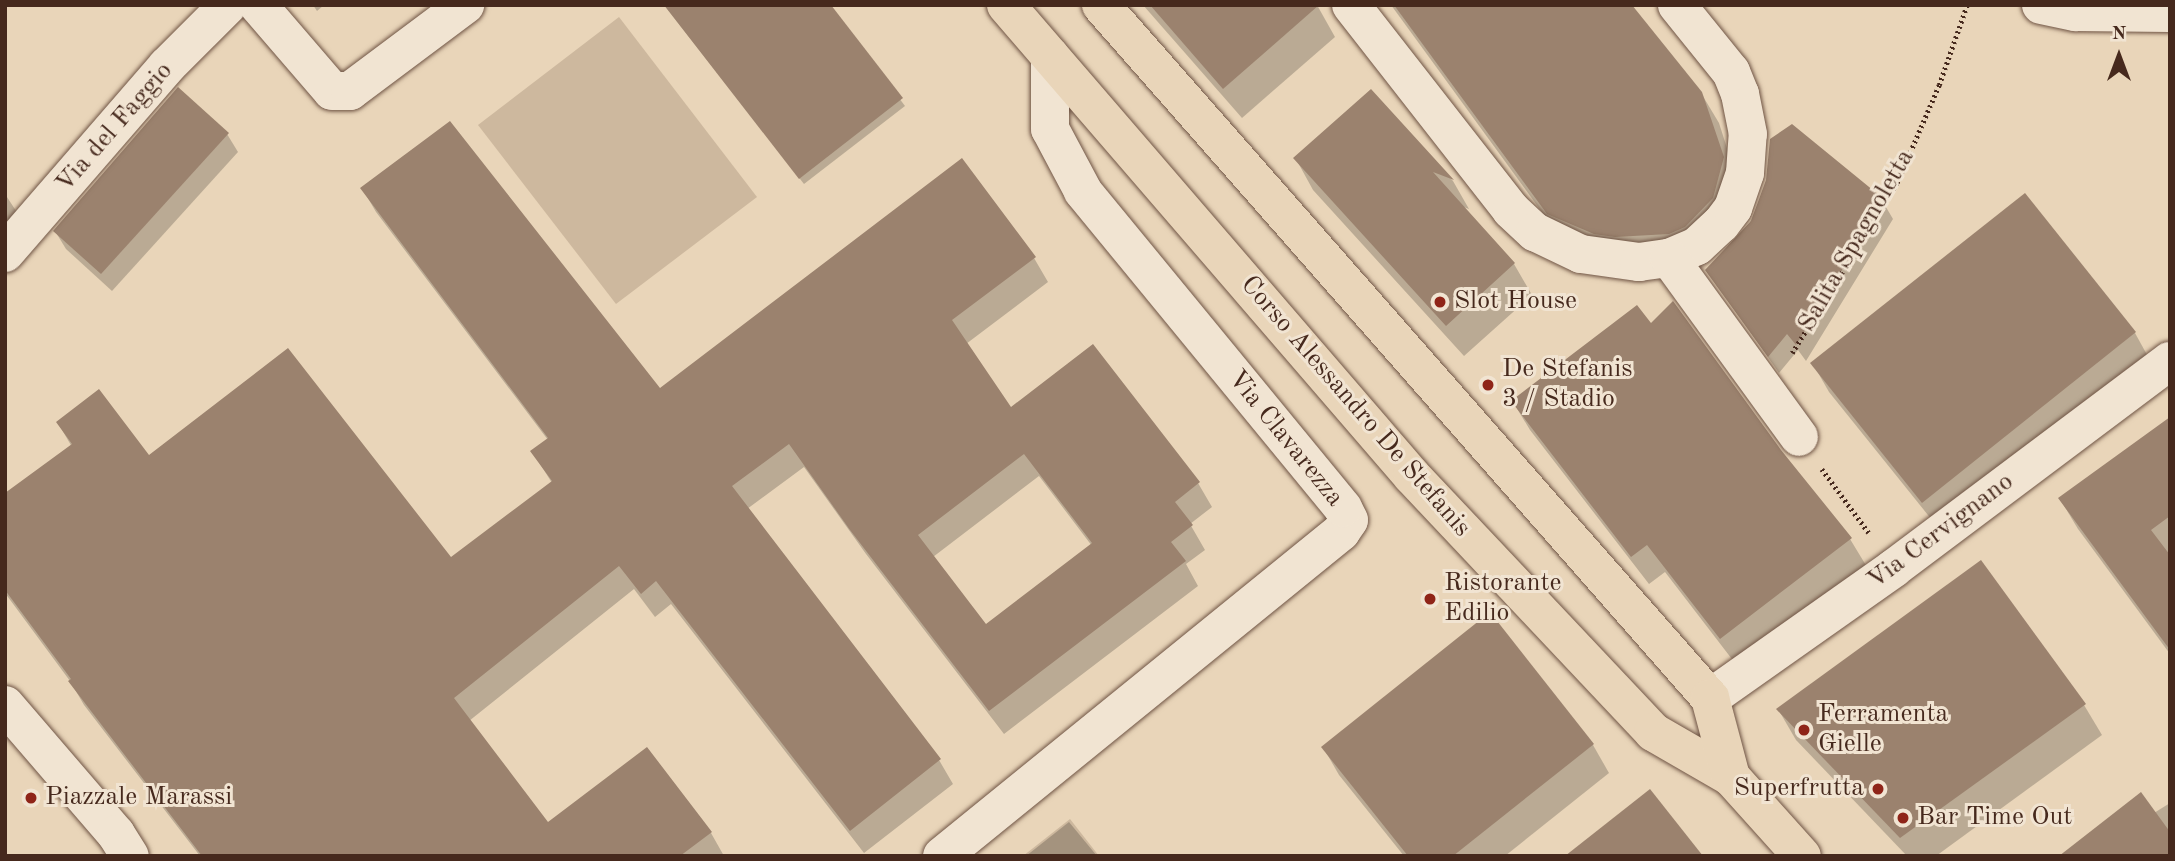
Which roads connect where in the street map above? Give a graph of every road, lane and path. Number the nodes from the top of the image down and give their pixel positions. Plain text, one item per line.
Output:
1 (228, 5) edge
2 (258, 5) edge
3 (465, 5) edge
4 (1006, 5) edge
5 (1101, 5) edge
6 (1351, 5) edge
7 (1677, 5) edge
8 (1967, 5) edge
9 (2041, 5) edge
10 (2170, 13) edge
11 (1050, 56) junction
12 (5, 253) edge
13 (1669, 258) junction
14 (2170, 361) edge
15 (1767, 395) junction
16 (1799, 438) joint
17 (1894, 568) junction
18 (1710, 698) junction
19 (5, 705) edge
20 (1731, 777) junction
21 (130, 856) edge
22 (942, 856) edge
23 (1802, 856) edge

1 - 12 street, Via del Faggio
2 - 3 street
4 - 11 main road, Corso Alessandro De Stefanis
5 - 18 main road, Corso Alessandro De Stefanis
6 - 13 street
7 - 13 street
8 - 15 path, Salita Spagnoletta
9 - 10 street
11 - 20 main road, Corso Alessandro De Stefanis
11 - 22 street, Via Clavarezza
13 - 15 street
14 - 17 street, Via Cervignano
15 - 16 street
16 - 17 path
17 - 18 street, Via Cervignano
18 - 20 main road, Corso Alessandro De Stefanis
19 - 21 street
20 - 23 main road, Corso Alessandro De Stefanis

